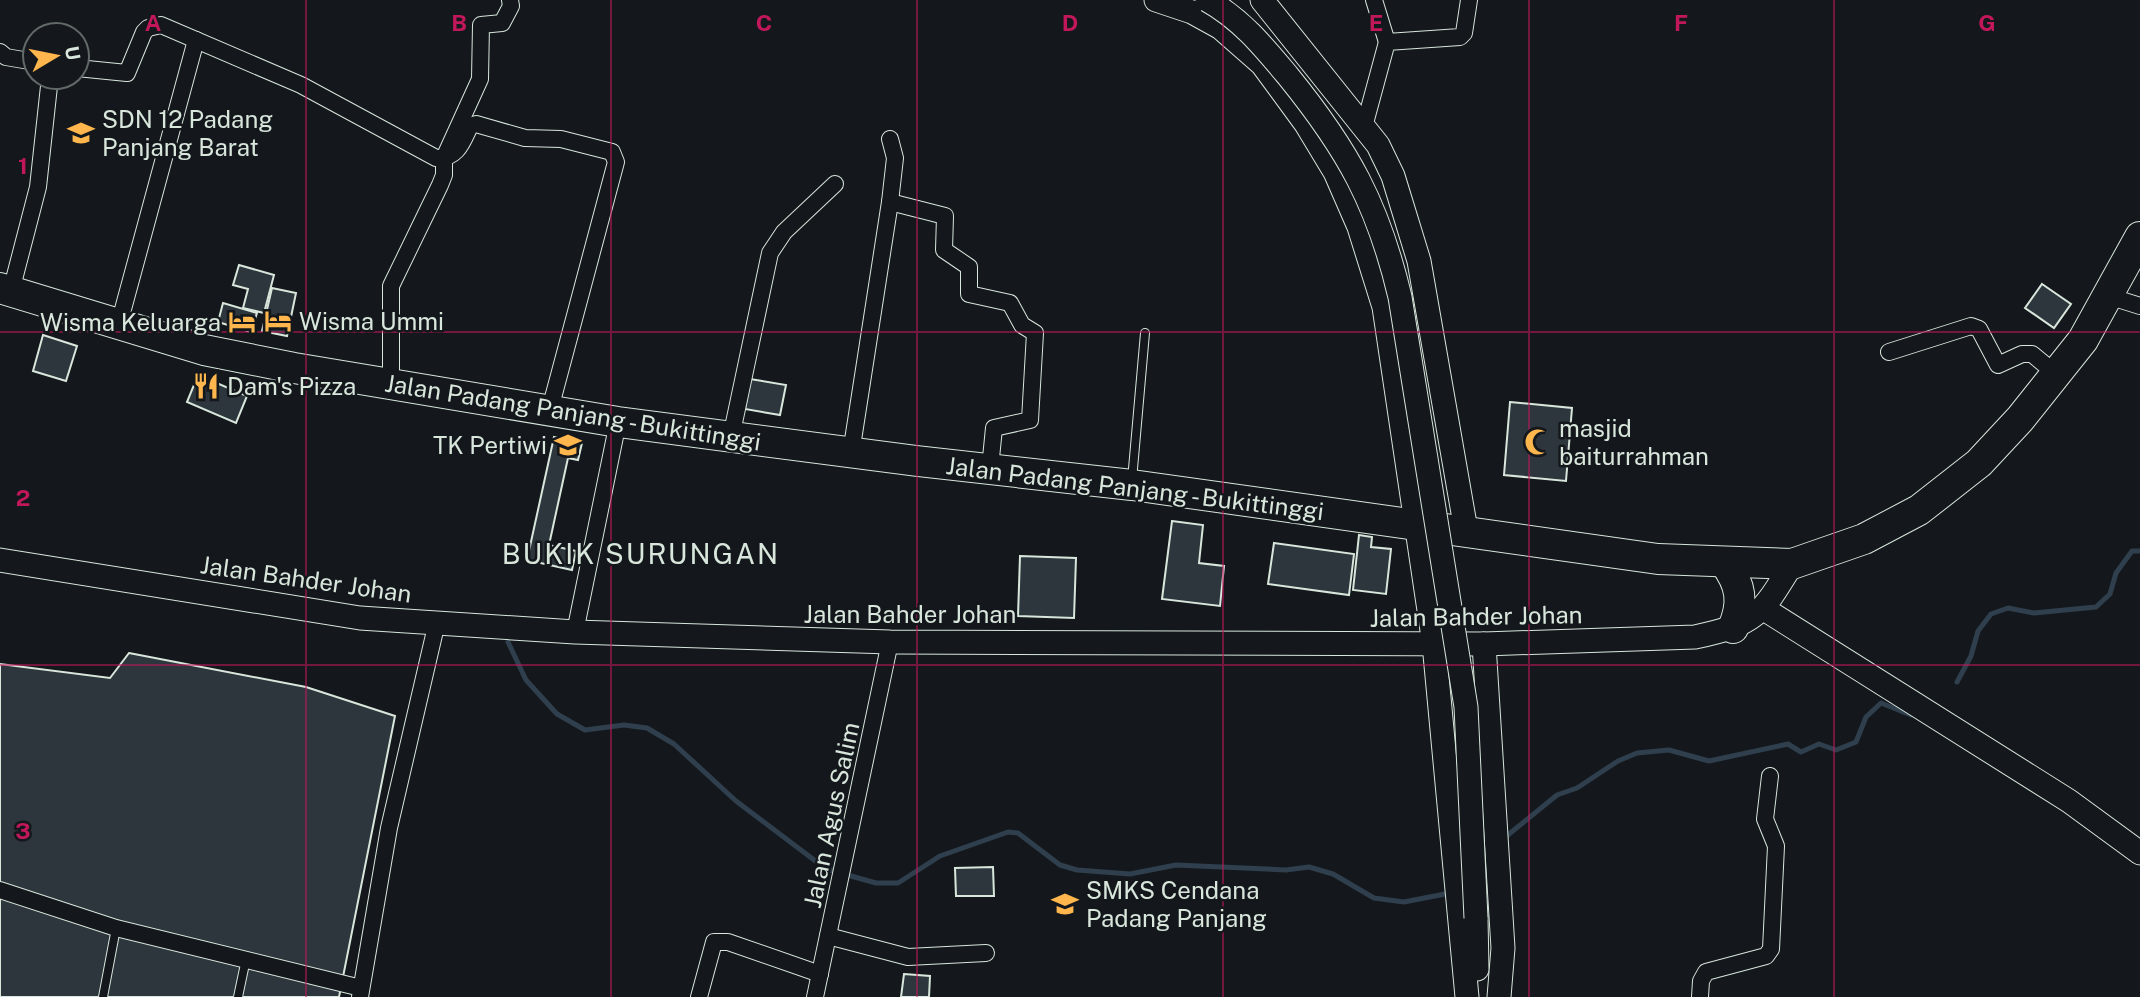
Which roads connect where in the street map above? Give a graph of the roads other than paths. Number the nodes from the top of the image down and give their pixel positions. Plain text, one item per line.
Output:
1 (510, 0) edge
2 (1156, 0) edge
3 (1207, 0) edge
4 (1228, 0) edge
5 (1262, 0) edge
6 (1374, 0) edge
7 (1469, 0) edge
8 (196, 40) junction
9 (1387, 42) junction
10 (0, 52) edge
11 (21, 60) edge
12 (91, 69) edge
13 (48, 91) edge
14 (1364, 127) junction
15 (890, 139) dead end
16 (444, 158) junction
17 (835, 184) dead end
18 (891, 202) junction
19 (2140, 237) edge
20 (5, 290) edge
21 (2108, 296) junction
22 (2140, 306) edge
23 (119, 324) junction
24 (1145, 333) dead end
25 (1889, 352) dead end
26 (2055, 373) junction
27 (391, 384) junction
28 (550, 409) junction
29 (618, 422) junction
30 (731, 437) junction
31 (851, 453) junction
32 (990, 468) junction
33 (1132, 485) junction
34 (1416, 523) junction
35 (1466, 530) junction
36 (0, 560) edge
37 (1725, 563) junction
38 (1792, 564) junction
39 (1764, 609) junction
40 (437, 622) junction
41 (1733, 628) junction
42 (575, 632) junction
43 (890, 642) junction
44 (1434, 644) junction
45 (1484, 644) junction
46 (1770, 776) dead end
47 (2140, 853) edge
48 (0, 890) edge
49 (1482, 918) junction
50 (116, 928) junction
51 (828, 936) junction
52 (986, 953) dead end
53 (246, 958) junction
54 (820, 974) junction
55 (360, 993) edge
56 (103, 997) edge
57 (238, 997) edge
58 (699, 997) edge
59 (815, 997) edge
60 (1467, 997) edge
61 (1478, 997) edge
62 (1488, 997) edge
63 (1499, 997) edge
64 (1700, 997) edge

1 - 16 street
2 - 34 main road
3 - 49 main road, bridge
4 - 49 main road
5 - 14 main road
6 - 9 street
7 - 9 street
8 - 12 street
8 - 16 street
8 - 23 street
9 - 14 street
10 - 11 street
13 - 20 street
14 - 35 main road
15 - 18 street
16 - 27 street
16 - 28 street
17 - 30 street
18 - 31 street
18 - 32 street
19 - 21 highway, Jalan Padang Panjang - Bukittinggi
20 - 23 highway, Jalan Padang Panjang - Bukittinggi
21 - 22 street
21 - 26 highway, Jalan Padang Panjang - Bukittinggi
23 - 27 highway, Jalan Padang Panjang - Bukittinggi
24 - 33 lane
25 - 26 street
26 - 38 highway, Jalan Padang Panjang - Bukittinggi
27 - 28 highway, Jalan Padang Panjang - Bukittinggi
28 - 29 highway, Jalan Padang Panjang - Bukittinggi
29 - 30 highway, Jalan Padang Panjang - Bukittinggi
29 - 42 street
30 - 31 highway, Jalan Padang Panjang - Bukittinggi
31 - 32 highway, Jalan Padang Panjang - Bukittinggi
32 - 33 highway, Jalan Padang Panjang - Bukittinggi
33 - 34 highway, Jalan Padang Panjang - Bukittinggi
34 - 35 highway, Jalan Padang Panjang - Bukittinggi
34 - 44 main road
35 - 37 highway, Jalan Padang Panjang - Bukittinggi
36 - 40 main road, Jalan Bahder Johan
37 - 38 highway, Jalan Padang Panjang - Bukittinggi
37 - 41 highway
38 - 39 main road, Jalan Bahder Johan
39 - 41 main road, Jalan Bahder Johan
39 - 47 main road
40 - 42 main road, Jalan Bahder Johan
40 - 55 street
41 - 45 main road, Jalan Bahder Johan
42 - 43 main road, Jalan Bahder Johan
43 - 44 main road, Jalan Bahder Johan
43 - 51 street, Jalan Agus Salim
44 - 45 main road, Jalan Bahder Johan
44 - 60 main road
45 - 63 main road
46 - 64 street
48 - 50 street
49 - 61 main road
49 - 62 main road
50 - 53 street
50 - 56 lane
51 - 52 street
51 - 54 street, Jalan Agus Salim
53 - 55 street
53 - 57 lane
54 - 58 street
54 - 59 street, Jalan Agus Salim

